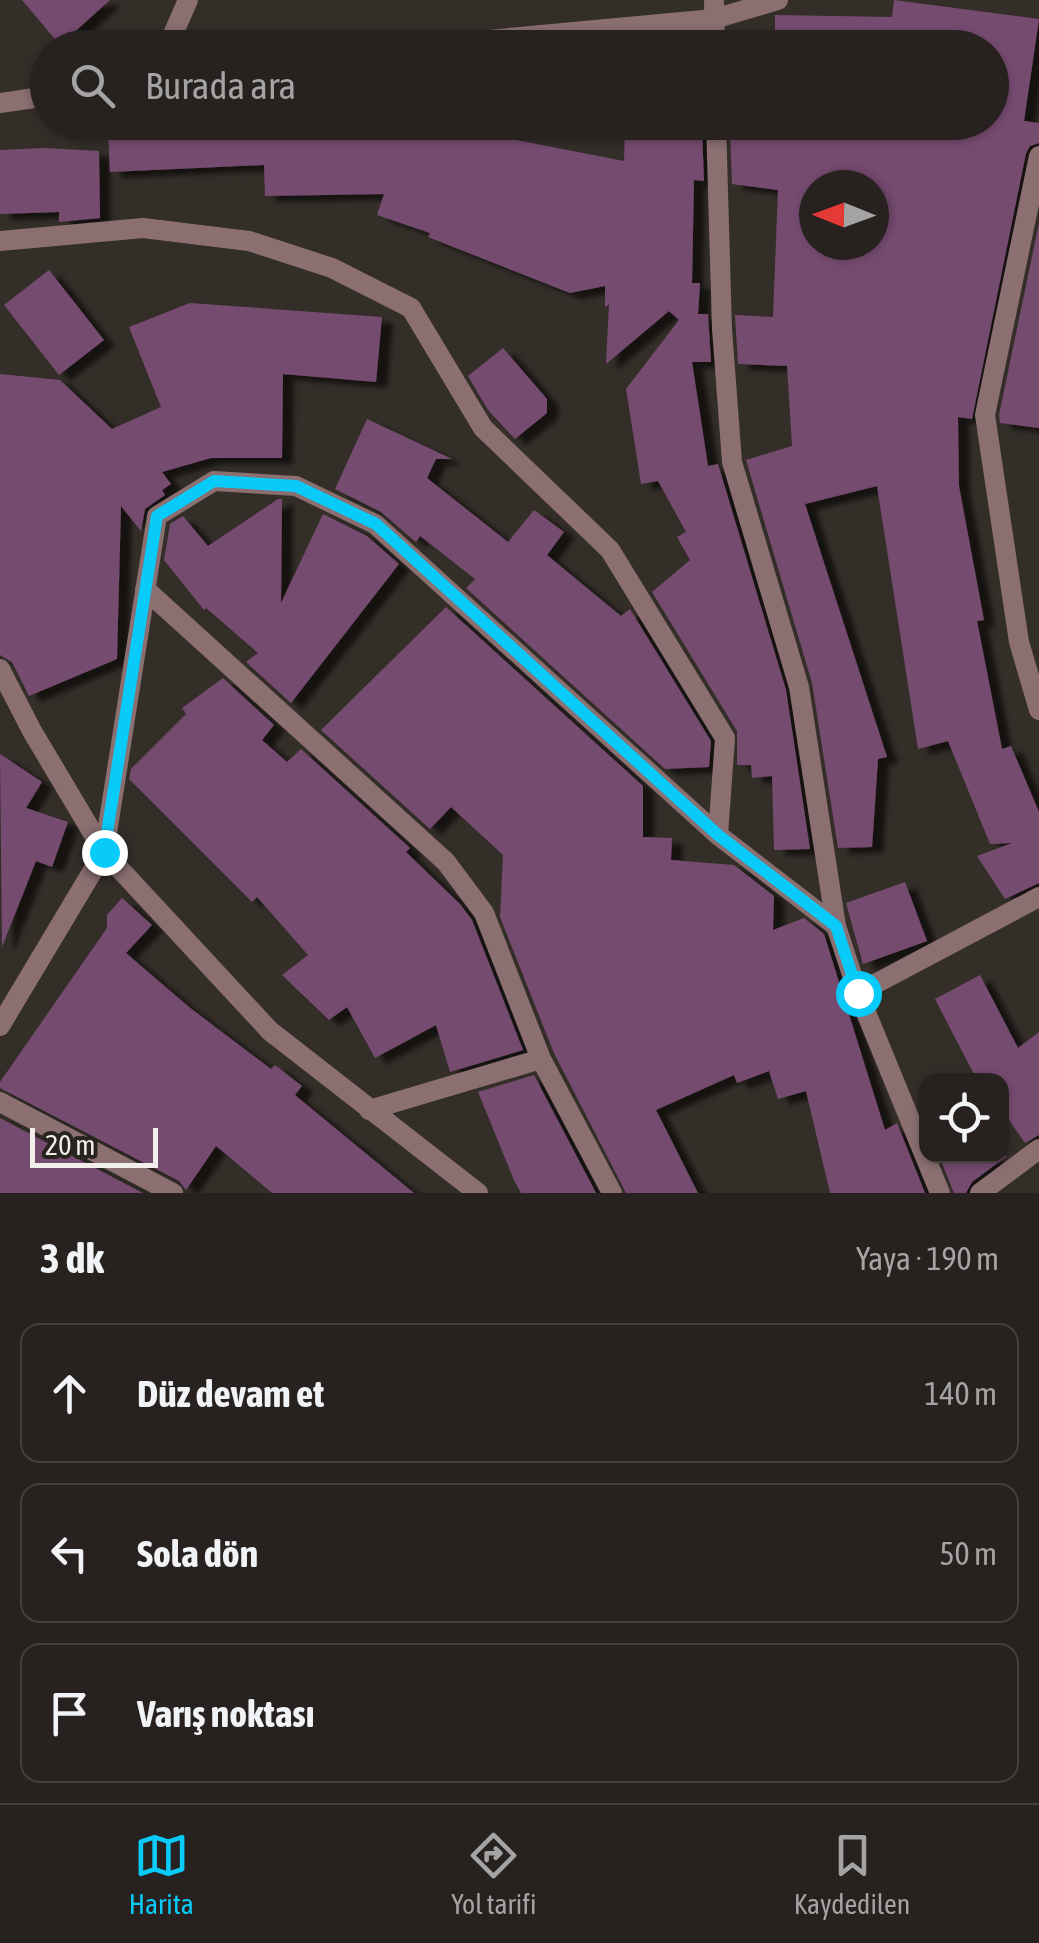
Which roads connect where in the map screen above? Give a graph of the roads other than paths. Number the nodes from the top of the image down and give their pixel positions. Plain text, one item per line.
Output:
1 (188, 0) edge
2 (778, 0) edge
3 (714, 9) edge
4 (175, 30) edge
5 (546, 30) edge
6 (30, 99) edge
7 (0, 103) edge
8 (717, 140) edge
9 (1039, 156) edge
10 (0, 241) edge
11 (146, 589) junction
12 (0, 669) edge
13 (1039, 710) edge
14 (718, 835) junction
15 (104, 852) junction
16 (1039, 897) edge
17 (836, 926) junction
18 (858, 993) junction
19 (0, 1026) edge
20 (541, 1059) junction
21 (0, 1102) edge
22 (369, 1110) junction
23 (1039, 1149) edge
24 (173, 1193) edge
25 (478, 1193) edge
26 (612, 1193) edge
27 (940, 1193) edge
28 (980, 1193) edge

1 - 4 street
2 - 3 street
3 - 5 street
6 - 7 street
8 - 17 street
9 - 13 street
10 - 14 street
11 - 14 street
11 - 15 street
11 - 20 street
12 - 15 street
14 - 17 street
15 - 19 street
15 - 22 street
16 - 18 street
17 - 18 street
18 - 27 street
20 - 22 street
20 - 26 street
21 - 24 street
22 - 25 street
23 - 28 street

